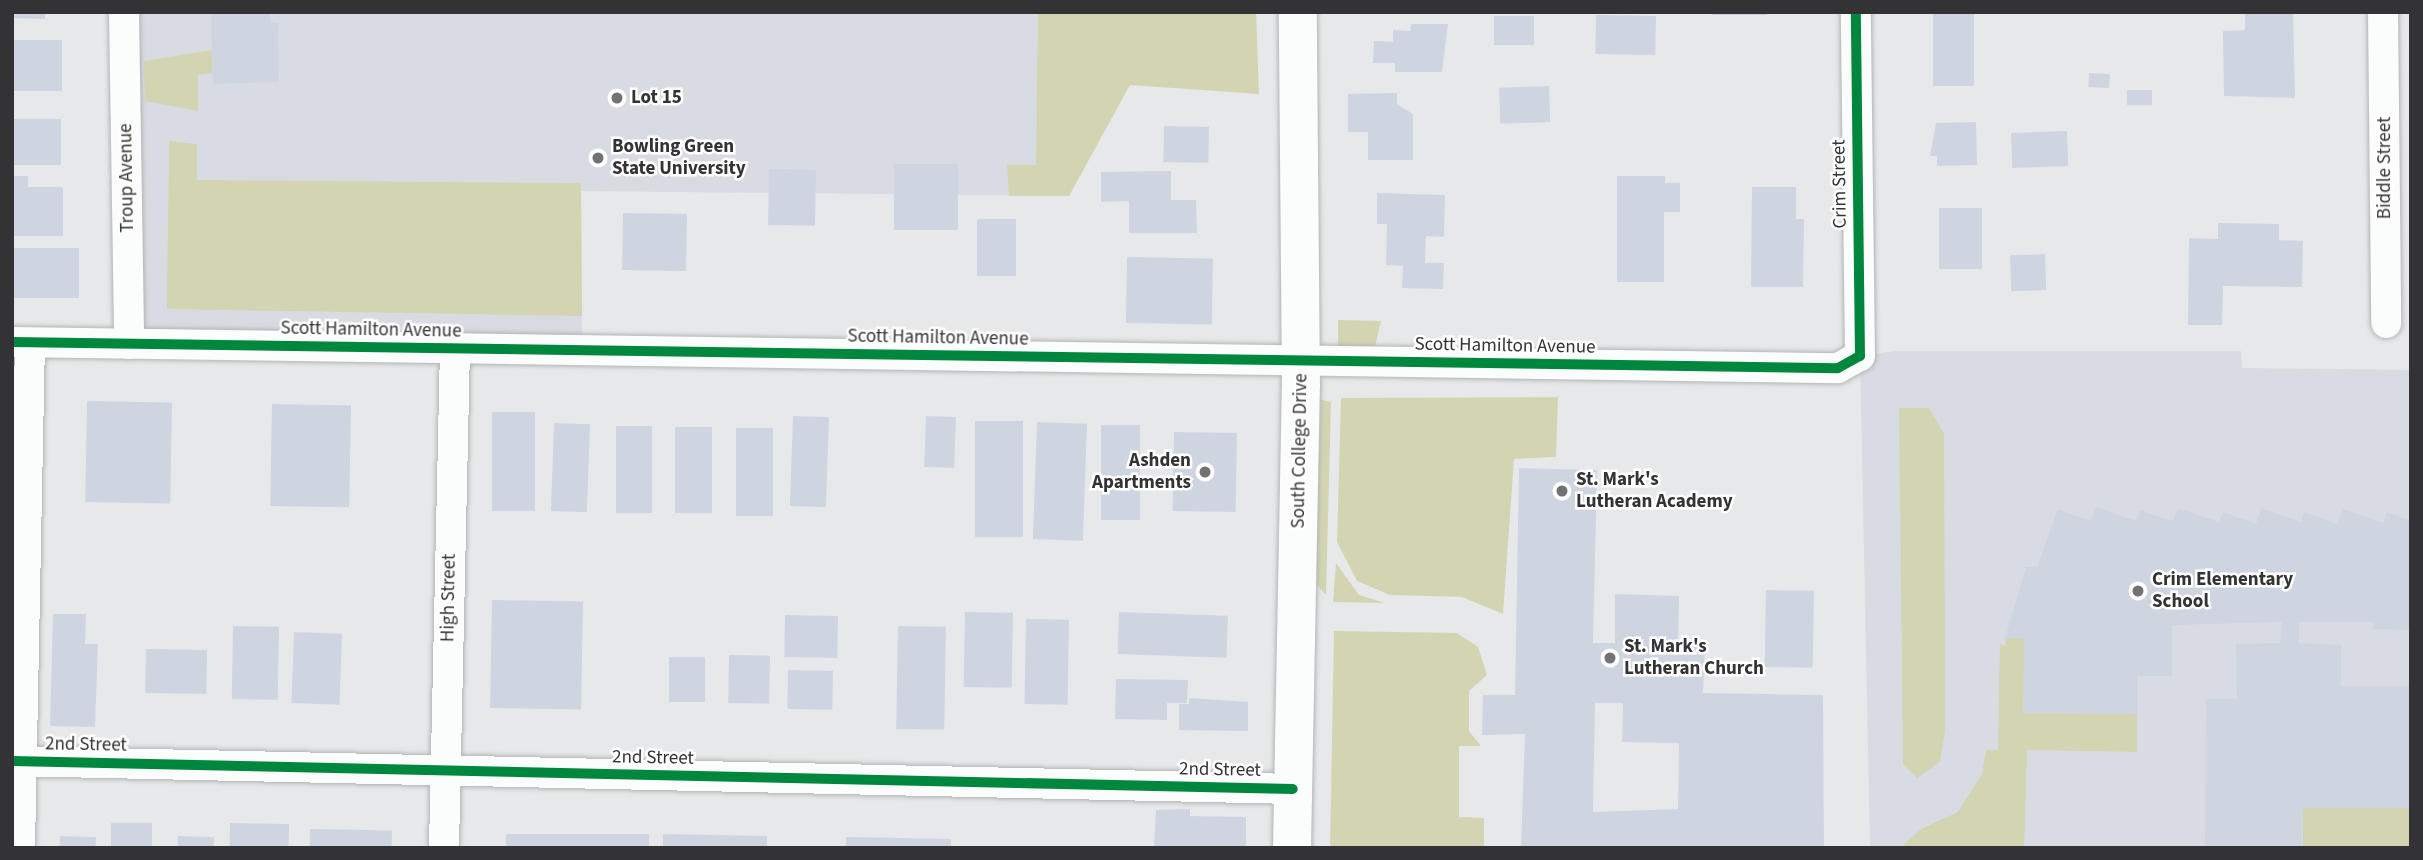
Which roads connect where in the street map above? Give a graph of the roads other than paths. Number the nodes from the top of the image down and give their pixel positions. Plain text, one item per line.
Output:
1 (124, 12) edge
2 (1298, 12) edge
3 (1856, 12) edge
4 (2383, 12) edge
5 (2386, 323) dead end
6 (21, 342) edge
7 (130, 344) junction
8 (455, 348) junction
9 (1860, 356) joint
10 (1301, 360) junction
11 (17, 762) edge
12 (446, 769) junction
13 (1293, 789) junction
14 (20, 848) edge
15 (444, 848) edge
16 (1292, 848) edge

1 - 7 street, Troup Avenue
2 - 10 street, South College Drive
3 - 9 street, Crim Street
4 - 5 street, Biddle Street
6 - 7 street, Scott Hamilton Avenue
6 - 11 street
7 - 8 street, Scott Hamilton Avenue
8 - 10 street, Scott Hamilton Avenue
8 - 12 street, High Street
9 - 10 street, Scott Hamilton Avenue
10 - 13 street, South College Drive
11 - 12 street, 2nd Street
11 - 14 street
12 - 13 street, 2nd Street
12 - 15 street, High Street
13 - 16 street, South College Drive

